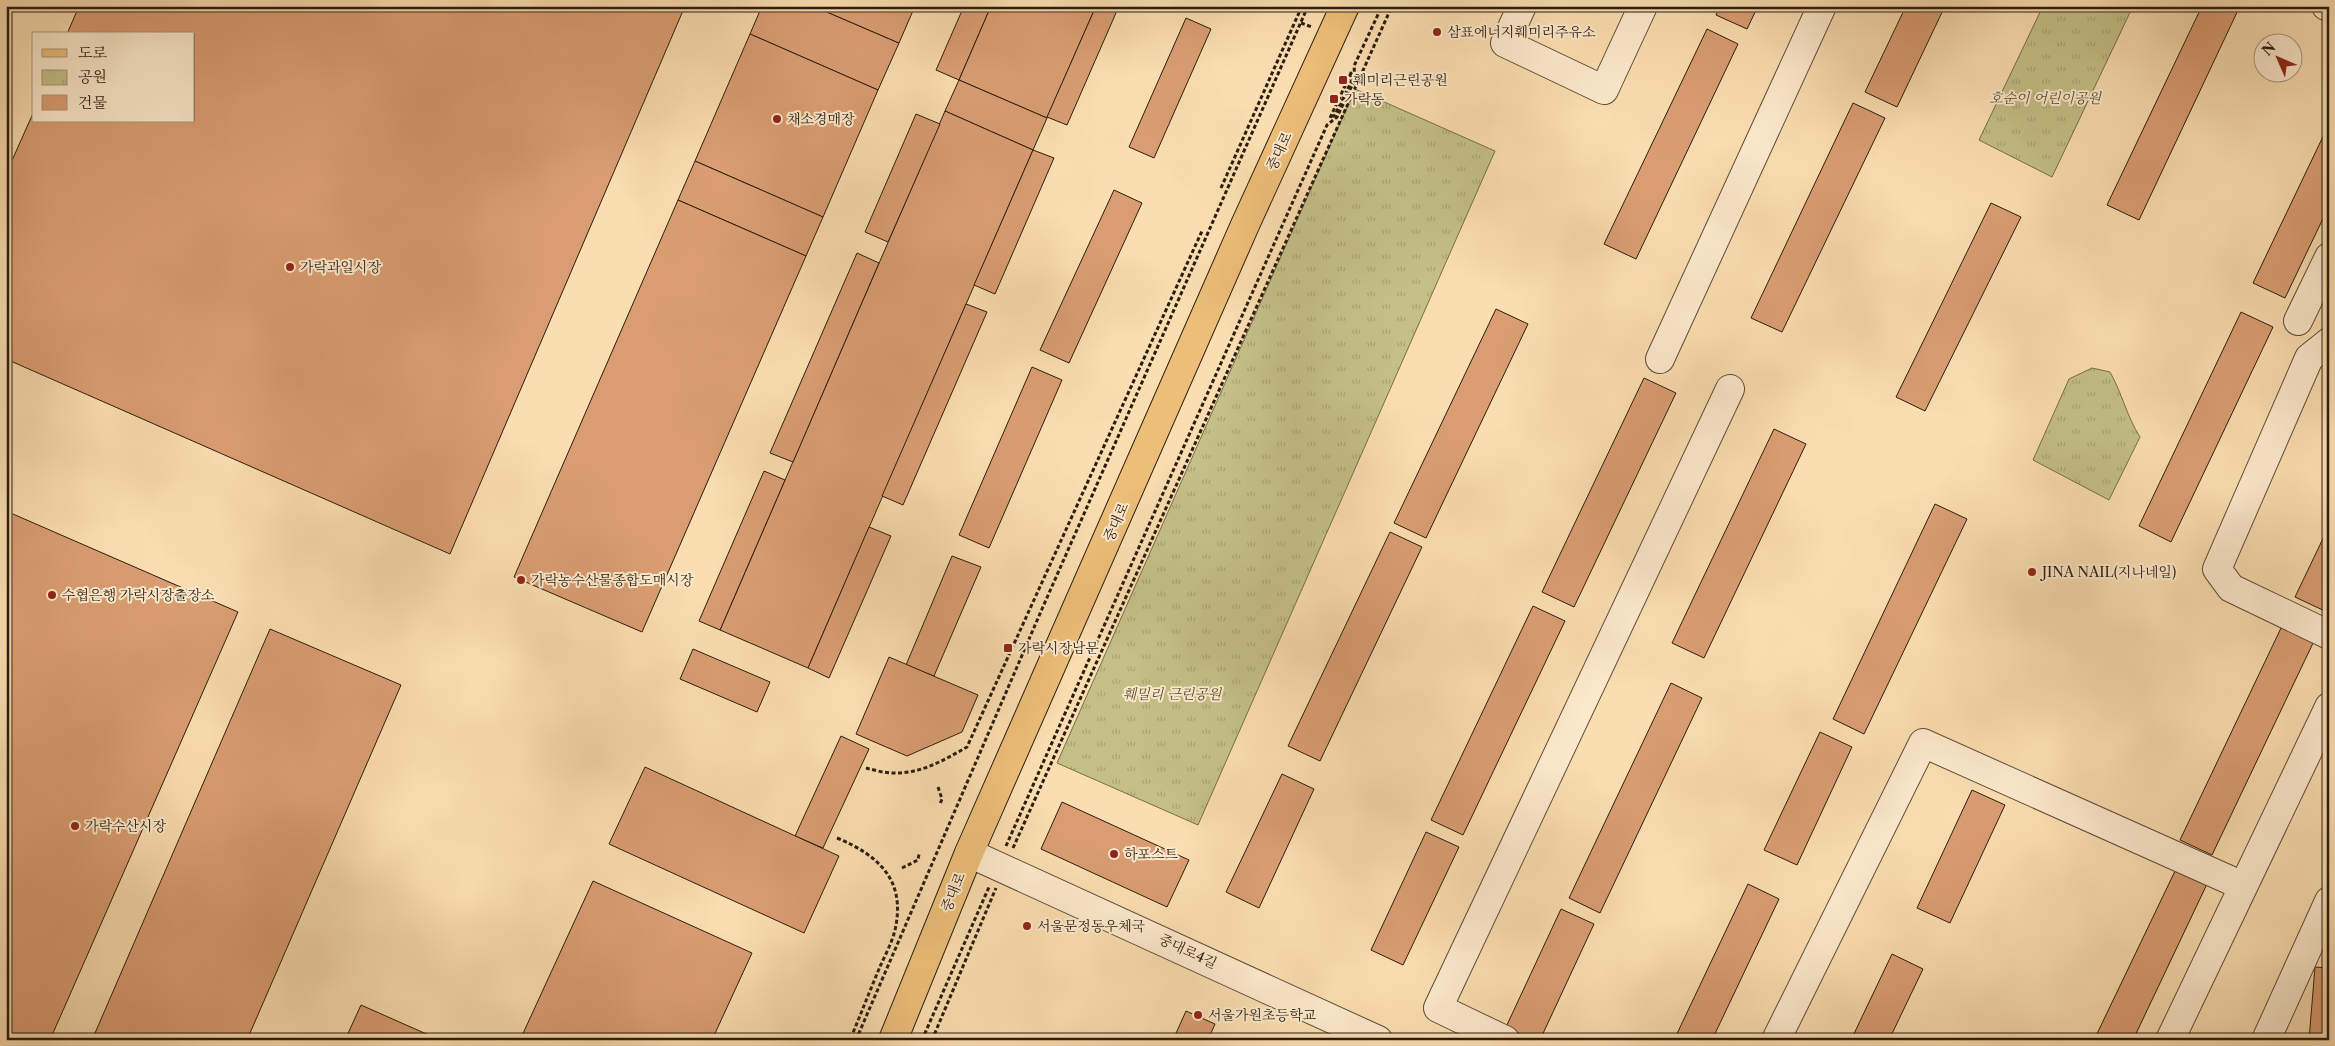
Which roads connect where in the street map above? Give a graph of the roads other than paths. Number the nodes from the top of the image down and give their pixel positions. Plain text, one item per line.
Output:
1 (1345, 6) edge
2 (1522, 6) edge
3 (1643, 6) edge
4 (1822, 6) edge
5 (2329, 257) edge
6 (2298, 321) dead end
7 (2329, 342) edge
8 (1660, 359) dead end
9 (1730, 388) dead end
10 (2329, 635) edge
11 (2329, 706) edge
12 (969, 853) junction
13 (2243, 886) junction
14 (2329, 901) edge
15 (893, 1040) edge
16 (1378, 1040) edge
17 (1506, 1040) edge
18 (1776, 1040) edge
19 (2170, 1040) edge
20 (2266, 1040) edge

1 - 12 main road, 중대로
2 - 3 street
4 - 8 street
5 - 6 street
7 - 10 street
9 - 17 street
11 - 13 street
12 - 15 main road, 중대로
12 - 16 street, 중대로4길
13 - 18 street
13 - 19 street
14 - 20 street

